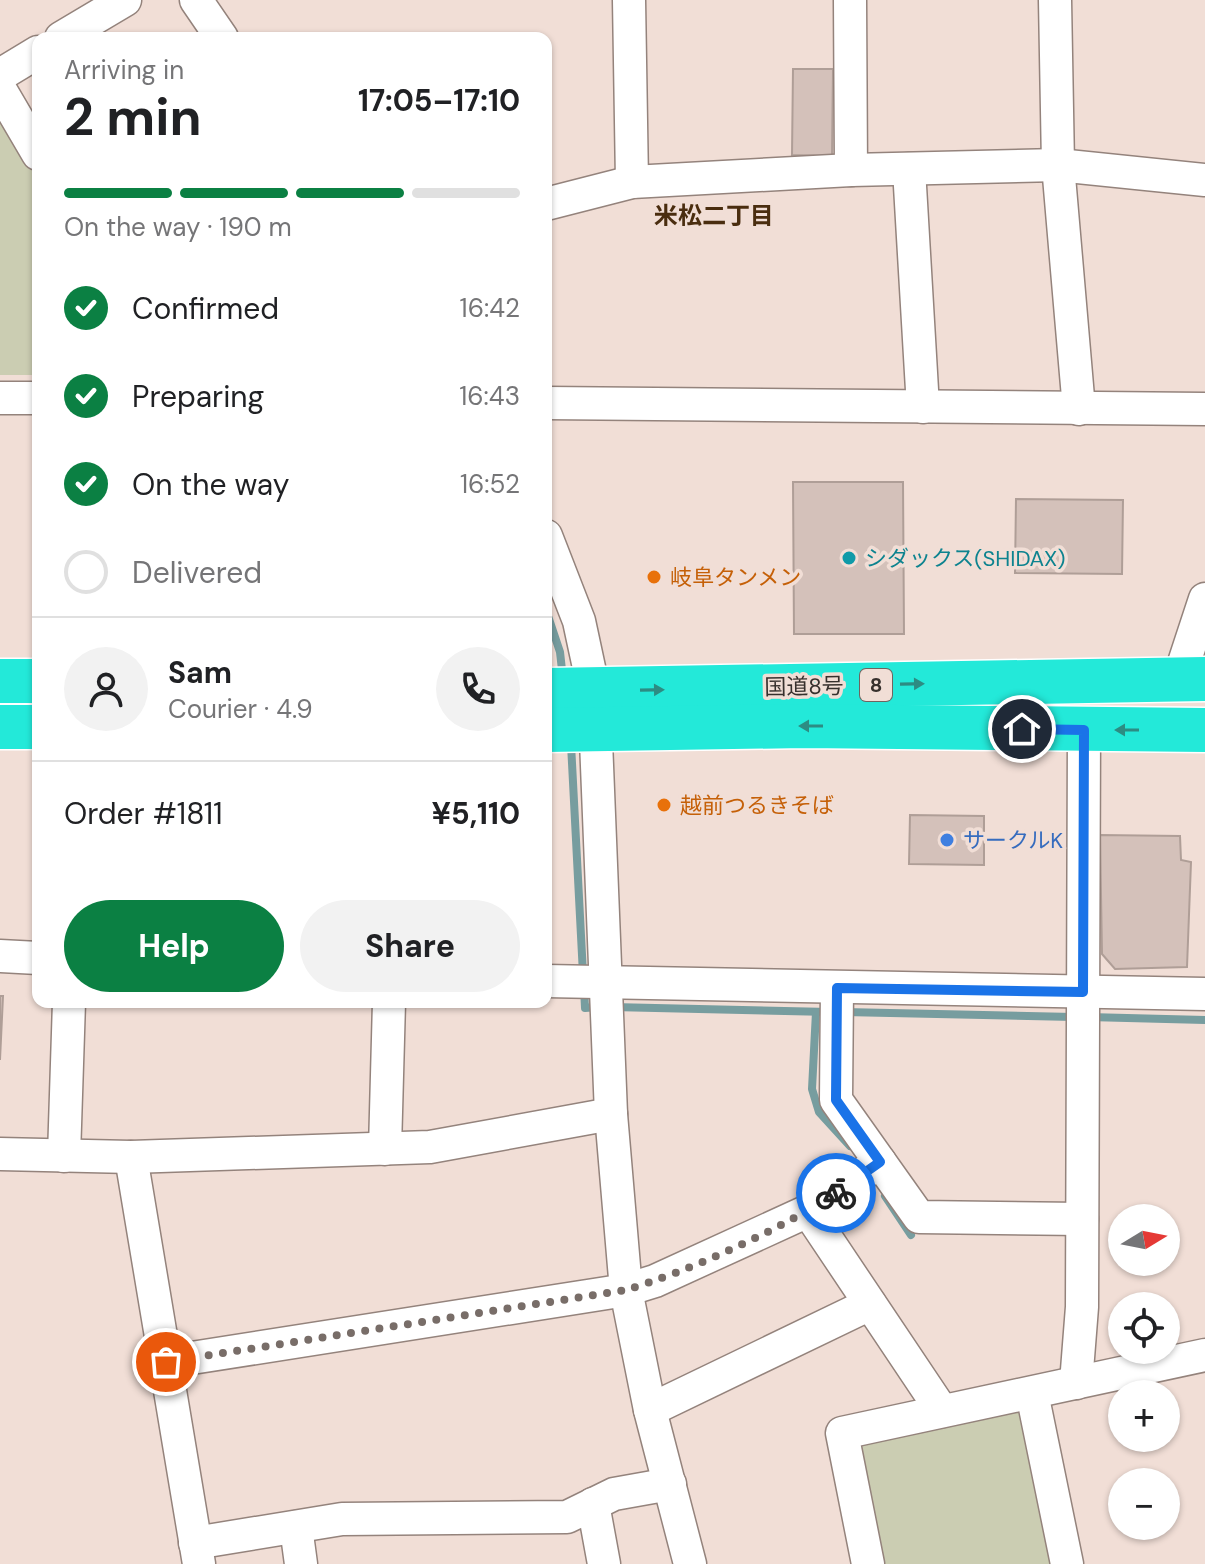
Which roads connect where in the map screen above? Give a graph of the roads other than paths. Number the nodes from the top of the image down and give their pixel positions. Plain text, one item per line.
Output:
1 (125, 0) edge
2 (196, 0) edge
3 (629, 0) edge
4 (850, 0) edge
5 (1055, 0) edge
6 (71, 32) edge
7 (218, 32) edge
8 (32, 56) edge
9 (0, 75) edge
10 (0, 89) edge
11 (32, 144) edge
12 (1058, 165) junction
13 (909, 169) junction
14 (851, 170) junction
15 (1205, 180) edge
16 (632, 182) junction
17 (552, 202) edge
18 (0, 398) edge
19 (32, 398) edge
20 (552, 403) edge
21 (923, 407) junction
22 (1079, 409) junction
23 (1205, 409) edge
24 (552, 551) edge
25 (1205, 599) edge
26 (1192, 678) edge
27 (0, 681) edge
28 (32, 681) edge
29 (552, 693) edge
30 (594, 711) junction
31 (0, 727) edge
32 (32, 727) edge
33 (552, 728) edge
34 (1084, 730) junction
35 (1205, 730) edge
36 (0, 956) edge
37 (32, 958) edge
38 (552, 981) edge
39 (605, 983) junction
40 (837, 988) junction
41 (1083, 992) junction
42 (1205, 994) edge
43 (69, 1008) edge
44 (389, 1008) edge
45 (611, 1114) junction
46 (385, 1149) junction
47 (0, 1154) edge
48 (64, 1156) junction
49 (131, 1157) junction
50 (880, 1162) junction
51 (808, 1211) junction
52 (1082, 1219) junction
53 (626, 1290) junction
54 (870, 1304) junction
55 (1205, 1355) edge
56 (166, 1362) junction
57 (1076, 1383) junction
58 (1032, 1393) junction
59 (650, 1410) junction
60 (942, 1411) junction
61 (670, 1484) junction
62 (593, 1504) junction
63 (296, 1527) junction
64 (197, 1553) edge
65 (301, 1564) edge
66 (604, 1564) edge
67 (690, 1564) edge
68 (868, 1564) edge
69 (1067, 1564) edge

1 - 6 street
2 - 7 street
3 - 16 street
4 - 14 street
5 - 12 street
8 - 9 street
10 - 11 street
12 - 13 street
12 - 15 street
12 - 22 street
13 - 14 street
13 - 21 street
14 - 16 street
16 - 17 street
18 - 19 street
20 - 21 street
21 - 22 street
22 - 23 street
24 - 30 street
25 - 26 street
30 -> 26 highway, 国道8号 / 8
27 - 28 highway
29 - 30 highway, 国道8号 / 8
30 - 33 highway, 国道8号 / 8
34 -> 30 highway, 国道8号 / 8
30 - 39 street
31 - 32 highway
35 -> 34 highway, 国道8号 / 8
34 - 41 street
36 - 37 street
38 - 39 street
39 - 40 street
39 - 45 street
40 - 41 street
40 - 50 street
41 - 42 street
41 - 52 street
43 - 48 street
44 - 46 street
45 - 46 street
45 - 53 street
46 - 49 street
47 - 48 street
48 - 49 street
49 - 56 street
50 - 51 street
50 - 52 street
51 - 53 street
51 - 54 street
52 - 57 street
53 - 56 street
53 - 59 street
54 - 59 street
54 - 60 street
55 - 57 street
56 - 64 street
57 - 58 street
58 - 60 street
58 - 69 street
59 - 61 street
60 - 68 street
61 - 62 street
61 - 67 street
62 - 63 street
62 - 66 street
63 - 64 street
63 - 65 street

